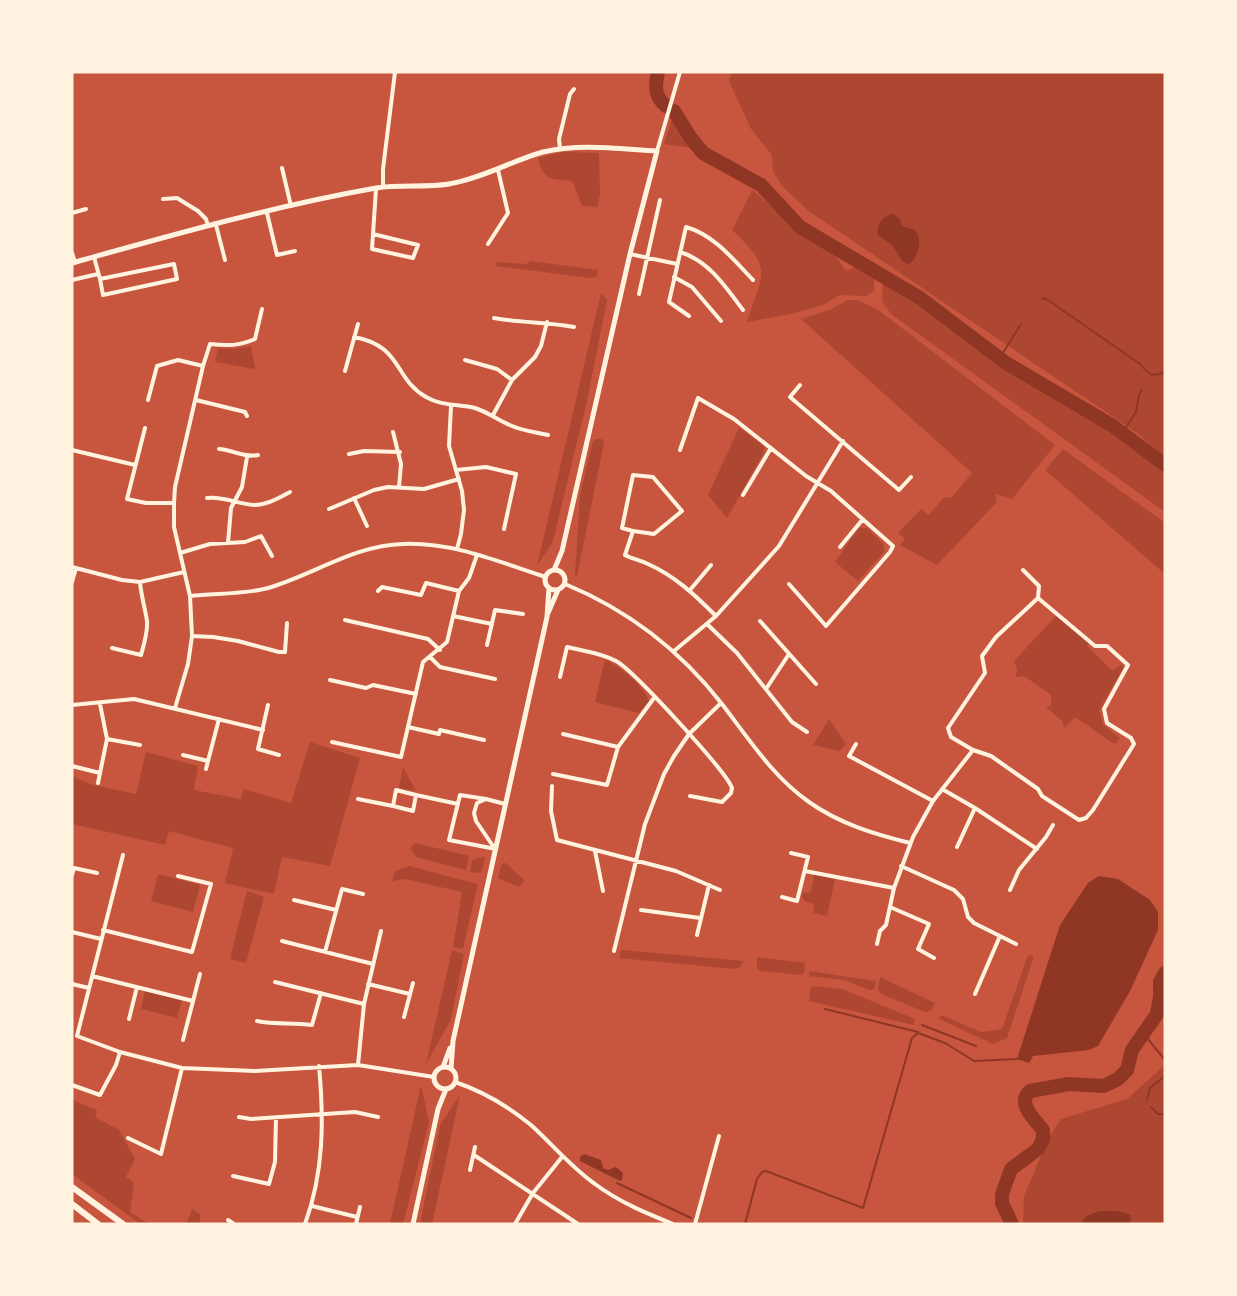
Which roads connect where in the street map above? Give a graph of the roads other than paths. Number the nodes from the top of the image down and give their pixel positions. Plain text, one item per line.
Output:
1 (395, 72) edge
2 (680, 72) edge
3 (574, 89) dead end
4 (561, 149) junction
5 (657, 151) junction
6 (282, 168) dead end
7 (498, 170) junction
8 (383, 187) junction
9 (376, 189) junction
10 (163, 199) dead end
11 (660, 200) dead end
12 (292, 207) junction
13 (86, 208) dead end
14 (72, 213) edge
15 (267, 213) junction
16 (216, 225) junction
17 (208, 226) junction
18 (373, 234) junction
19 (488, 244) dead end
20 (295, 251) dead end
21 (680, 252) junction
22 (72, 253) edge
23 (630, 254) junction
24 (94, 257) junction
25 (647, 258) junction
26 (225, 260) dead end
27 (73, 263) edge
28 (677, 264) junction
29 (99, 277) junction
30 (674, 277) junction
31 (753, 279) dead end
32 (72, 280) edge
33 (639, 294) dead end
34 (262, 309) dead end
35 (743, 310) dead end
36 (689, 316) dead end
37 (494, 318) dead end
38 (721, 321) dead end
39 (547, 322) junction
40 (358, 324) dead end
41 (574, 327) dead end
42 (354, 337) junction
43 (465, 360) dead end
44 (203, 366) junction
45 (345, 371) dead end
46 (512, 380) junction
47 (800, 386) dead end
48 (148, 400) dead end
49 (196, 400) junction
50 (451, 405) junction
51 (493, 415) junction
52 (247, 416) dead end
53 (145, 428) dead end
54 (393, 432) dead end
55 (548, 435) dead end
56 (843, 441) junction
57 (771, 448) junction
58 (219, 449) dead end
59 (72, 450) edge
60 (680, 450) dead end
61 (400, 452) junction
62 (350, 454) dead end
63 (258, 455) dead end
64 (248, 457) junction
65 (135, 465) junction
66 (456, 470) junction
67 (911, 477) dead end
68 (459, 479) junction
69 (816, 483) junction
70 (399, 488) junction
71 (290, 492) dead end
72 (743, 495) dead end
73 (207, 498) dead end
74 (354, 498) junction
75 (234, 500) junction
76 (174, 503) junction
77 (329, 509) dead end
78 (863, 519) junction
79 (367, 526) dead end
80 (504, 529) dead end
81 (633, 531) junction
82 (228, 543) junction
83 (840, 547) dead end
84 (457, 549) junction
85 (562, 551) junction
86 (180, 554) junction
87 (477, 555) junction
88 (272, 556) dead end
89 (711, 565) dead end
90 (74, 568) edge
91 (554, 570) junction
92 (1023, 570) dead end
93 (184, 572) junction
94 (561, 572) junction
95 (546, 577) junction
96 (72, 582) edge
97 (140, 582) junction
98 (565, 584) junction
99 (789, 584) dead end
100 (549, 588) junction
101 (558, 590) junction
102 (690, 590) junction
103 (378, 591) dead end
104 (459, 591) junction
105 (190, 596) junction
106 (1038, 598) junction
107 (523, 614) dead end
108 (453, 616) junction
109 (716, 616) junction
110 (547, 617) junction
111 (345, 620) dead end
112 (760, 621) dead end
113 (287, 623) dead end
114 (492, 624) junction
115 (707, 624) junction
116 (192, 636) junction
117 (487, 645) dead end
118 (112, 648) dead end
119 (440, 650) junction
120 (674, 651) junction
121 (789, 654) junction
122 (430, 657) junction
123 (560, 677) dead end
124 (495, 679) dead end
125 (330, 680) dead end
126 (816, 684) dead end
127 (766, 689) junction
128 (416, 694) junction
129 (654, 698) junction
130 (721, 703) junction
131 (100, 704) junction
132 (72, 705) edge
133 (268, 705) dead end
134 (176, 708) junction
135 (219, 719) junction
136 (408, 727) junction
137 (263, 730) junction
138 (807, 732) dead end
139 (563, 734) dead end
140 (689, 734) junction
141 (107, 739) junction
142 (484, 740) dead end
143 (332, 742) dead end
144 (856, 744) dead end
145 (140, 745) dead end
146 (618, 747) junction
147 (973, 750) junction
148 (183, 755) dead end
149 (279, 755) dead end
150 (208, 761) junction
151 (72, 766) edge
152 (206, 769) dead end
153 (100, 773) junction
154 (553, 774) dead end
155 (98, 783) dead end
156 (552, 786) dead end
157 (942, 789) junction
158 (416, 795) junction
159 (690, 796) dead end
160 (358, 799) dead end
161 (486, 799) junction
162 (933, 801) junction
163 (458, 804) junction
164 (505, 804) junction
165 (393, 806) junction
166 (975, 808) junction
167 (1053, 825) dead end
168 (910, 843) junction
169 (957, 847) dead end
170 (496, 849) junction
171 (1037, 849) junction
172 (595, 851) junction
173 (791, 853) dead end
174 (123, 855) dead end
175 (636, 861) junction
176 (901, 866) junction
177 (805, 871) junction
178 (98, 873) dead end
179 (72, 875) edge
180 (178, 876) dead end
181 (709, 885) junction
182 (894, 888) junction
183 (1010, 890) dead end
184 (603, 891) dead end
185 (720, 891) dead end
186 (363, 894) dead end
187 (782, 897) dead end
188 (294, 900) dead end
189 (890, 906) junction
190 (336, 910) junction
191 (641, 910) dead end
192 (700, 918) junction
193 (104, 930) junction
194 (381, 931) dead end
195 (72, 932) edge
196 (697, 935) dead end
197 (1000, 936) junction
198 (100, 939) junction
199 (282, 941) dead end
200 (877, 944) dead end
201 (1016, 944) dead end
202 (614, 951) dead end
203 (326, 952) junction
204 (934, 958) dead end
205 (373, 964) junction
206 (200, 974) dead end
207 (92, 976) junction
208 (274, 982) dead end
209 (413, 983) dead end
210 (72, 984) edge
211 (368, 984) junction
212 (137, 987) junction
213 (89, 988) junction
214 (321, 993) junction
215 (410, 994) junction
216 (975, 994) dead end
217 (193, 1001) junction
218 (364, 1004) junction
219 (404, 1017) dead end
220 (129, 1019) dead end
221 (256, 1021) dead end
222 (183, 1040) dead end
223 (453, 1041) junction
224 (120, 1052) junction
225 (358, 1065) junction
226 (319, 1066) junction
227 (443, 1067) junction
228 (182, 1068) junction
229 (451, 1069) junction
230 (434, 1077) junction
231 (455, 1082) junction
232 (72, 1085) edge
233 (439, 1087) junction
234 (446, 1089) junction
235 (438, 1109) junction
236 (323, 1114) junction
237 (239, 1117) dead end
238 (276, 1117) junction
239 (378, 1117) dead end
240 (719, 1136) dead end
241 (128, 1138) dead end
242 (475, 1147) dead end
243 (474, 1155) junction
244 (562, 1157) junction
245 (470, 1170) dead end
246 (233, 1176) dead end
247 (72, 1187) edge
248 (532, 1193) junction
249 (72, 1204) edge
250 (312, 1206) junction
251 (360, 1207) dead end
252 (357, 1217) junction
253 (228, 1220) dead end
254 (98, 1224) edge
255 (123, 1224) edge
256 (234, 1224) edge
257 (305, 1224) edge
258 (356, 1224) edge
259 (413, 1224) edge
260 (515, 1224) edge
261 (578, 1224) edge
262 (673, 1224) edge
263 (695, 1224) edge

1 - 8 street
2 - 5 street
3 - 4 street
4 - 5 street
4 - 7 street
5 - 23 street
6 - 12 street
7 - 8 street
7 - 19 street
8 - 9 street
9 - 12 street
9 - 18 street
10 - 17 street
11 - 25 street
12 - 15 street
13 - 14 street
15 - 16 street
15 - 20 street
16 - 17 street
16 - 26 street
17 - 24 street
18 - 18 street
21 - 28 street
21 - 31 street
21 - 35 street
22 - 27 street
23 - 25 street
23 - 85 street
24 - 27 street
24 - 29 street
25 - 28 street
25 - 33 street
28 - 30 street
29 - 29 street
29 - 32 street
30 - 36 street
30 - 38 street
34 - 44 street
37 - 39 street
39 - 41 street
39 - 46 street
40 - 42 street
42 - 45 street
42 - 50 street
43 - 46 street
44 - 48 street
44 - 49 street
46 - 51 street
47 - 56 street
49 - 52 street
49 - 76 street
50 - 51 street
50 - 66 street
51 - 55 street
53 - 65 street
54 - 61 street
56 - 67 street
56 - 69 street
57 - 60 street
57 - 69 street
57 - 72 street
58 - 64 street
59 - 65 street
61 - 62 street
61 - 70 street
63 - 64 street
64 - 75 street
65 - 76 street
66 - 68 street
66 - 80 street
68 - 70 street
68 - 84 street
69 - 78 street
69 - 109 street
70 - 74 street
71 - 75 street
73 - 75 street
74 - 77 street
74 - 79 street
75 - 82 street
76 - 86 street
78 - 83 street
78 - 99 street
81 - 81 street
81 - 102 street
82 - 86 street
82 - 88 street
84 - 87 street
84 - 105 street
85 - 91 street
85 - 94 street
86 - 93 street
87 - 95 street
87 - 104 street
89 - 102 street
90 - 96 street
90 - 97 street
91 - 94 street
91 - 95 street
92 - 106 street
93 - 97 street
93 - 105 street
94 - 98 street
95 - 100 street
97 - 118 street
98 - 101 street
98 - 120 street
100 - 101 street
100 - 110 street
101 - 110 street
102 - 109 street
103 - 104 street
104 - 108 street
105 - 116 street
106 - 147 street
106 - 147 street
107 - 114 street
108 - 114 street
108 - 119 street
109 - 115 street
110 - 164 street
111 - 119 street
112 - 121 street
113 - 116 street
114 - 117 street
115 - 120 street
115 - 127 street
116 - 134 street
119 - 122 street
120 - 130 street
121 - 126 street
121 - 127 street
122 - 124 street
122 - 128 street
123 - 129 street
125 - 128 street
127 - 138 street
128 - 136 street
129 - 140 street
129 - 146 street
130 - 140 street
130 - 168 street
131 - 132 street
131 - 134 street
131 - 141 street
133 - 137 street
134 - 135 street
135 - 137 street
135 - 150 street
136 - 142 street
136 - 143 street
137 - 149 street
139 - 146 street
140 - 159 street
140 - 175 street
141 - 145 street
141 - 153 street
144 - 162 street
146 - 154 street
147 - 157 street
148 - 150 street
150 - 152 street
151 - 153 street
153 - 155 street
156 - 172 street
157 - 162 street
157 - 166 street
158 - 163 street
158 - 165 street
158 - 165 street
160 - 165 street
161 - 163 street
161 - 164 street
161 - 170 street
162 - 168 street
163 - 170 street
164 - 170 street
166 - 169 street
166 - 171 street
167 - 171 street
168 - 176 street
170 - 223 street
171 - 183 street
172 - 175 street
172 - 184 street
173 - 177 street
174 - 193 street
175 - 181 street
175 - 202 street
176 - 182 street
176 - 197 street
177 - 182 street
177 - 187 street
178 - 179 street
180 - 193 street
181 - 185 street
181 - 192 street
182 - 189 street
186 - 190 street
188 - 190 street
189 - 200 street
189 - 204 street
190 - 203 street
191 - 192 street
192 - 196 street
193 - 198 street
194 - 205 street
195 - 198 street
197 - 201 street
197 - 216 street
198 - 207 street
199 - 203 street
203 - 205 street
205 - 211 street
206 - 217 street
207 - 212 street
207 - 213 street
208 - 214 street
209 - 215 street
210 - 213 street
211 - 215 street
211 - 218 street
212 - 217 street
212 - 220 street
213 - 224 street
214 - 218 street
214 - 221 street
215 - 219 street
217 - 222 street
218 - 225 street
223 - 227 street
223 - 229 street
224 - 228 street
224 - 232 street
225 - 226 street
225 - 230 street
226 - 228 street
226 - 236 street
227 - 229 street
227 - 230 street
228 - 241 street
229 - 231 street
230 - 233 street
231 - 234 street
231 - 244 street
233 - 234 street
233 - 235 street
234 - 235 street
235 - 259 street
236 - 238 street
236 - 239 street
236 - 250 street
237 - 238 street
238 - 246 street
240 - 263 street
242 - 243 street
243 - 245 street
243 - 248 street
244 - 248 street
244 - 262 street
247 - 255 main road
248 - 260 street
248 - 261 street
249 - 254 main road
250 - 252 street
250 - 257 street
251 - 252 street
252 - 258 street
253 - 256 street

